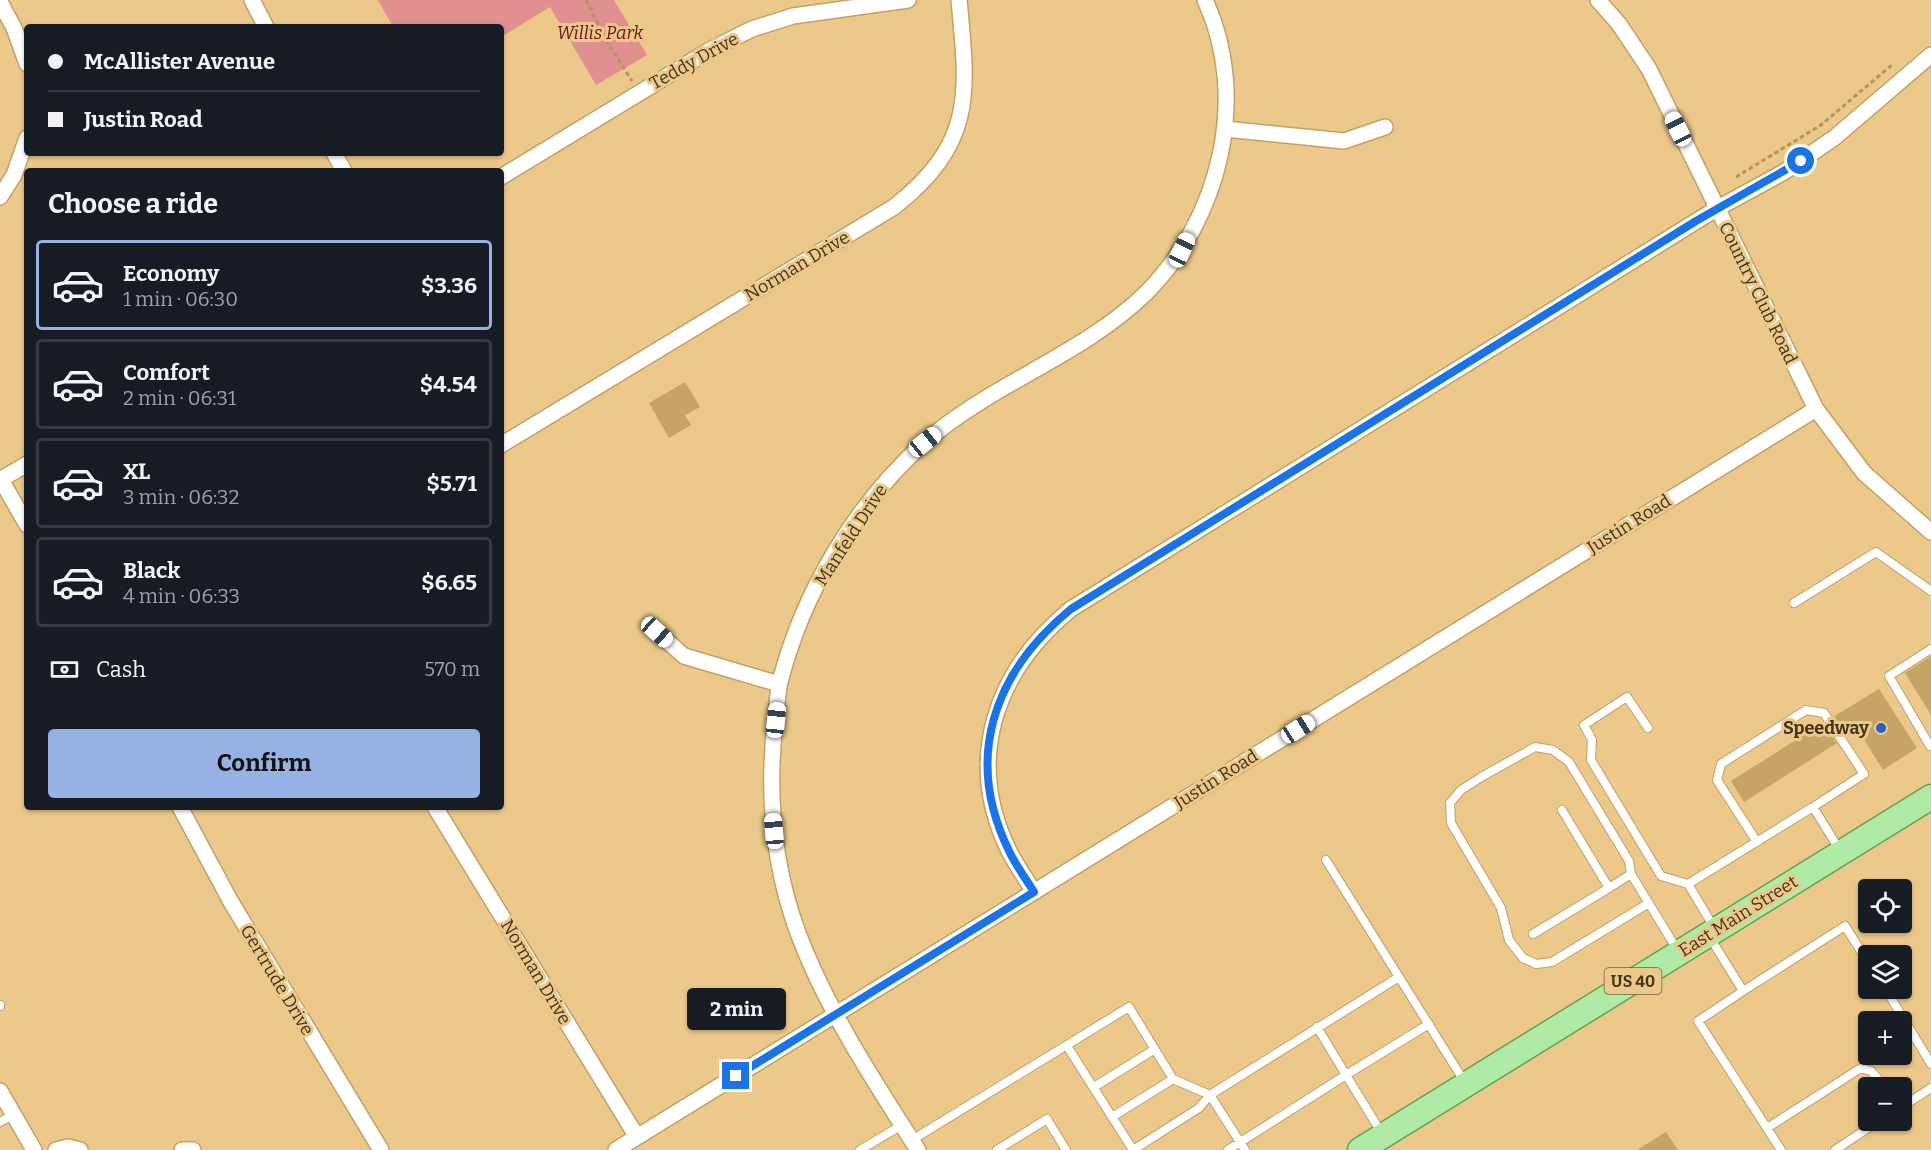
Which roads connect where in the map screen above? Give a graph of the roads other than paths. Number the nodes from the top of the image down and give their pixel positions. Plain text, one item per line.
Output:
1 (252, 0) edge
2 (908, 0) edge
3 (958, 0) edge
4 (1205, 0) edge
5 (1598, 0) edge
6 (0, 2) edge
7 (264, 24) edge
8 (1931, 55) edge
9 (24, 56) edge
10 (1385, 127) dead end
11 (1225, 129) junction
12 (24, 147) edge
13 (504, 175) edge
14 (0, 197) edge
15 (1716, 209) junction
16 (1816, 409) junction
17 (504, 443) edge
18 (24, 466) edge
19 (0, 480) edge
20 (24, 520) edge
21 (1931, 532) edge
22 (1931, 591) edge
23 (1794, 603) dead end
24 (657, 632) dead end
25 (1931, 649) edge
26 (779, 684) junction
27 (1648, 728) dead end
28 (1931, 746) edge
29 (1931, 797) edge
30 (1813, 807) junction
31 (182, 810) edge
32 (437, 810) edge
33 (1562, 810) dead end
34 (1757, 842) junction
35 (1841, 852) junction
36 (1326, 860) dead end
37 (1631, 874) junction
38 (1688, 884) junction
39 (1609, 888) junction
40 (1034, 892) junction
41 (1649, 903) junction
42 (1712, 932) junction
43 (1533, 934) dead end
44 (1858, 947) edge
45 (1679, 952) junction
46 (1399, 976) junction
47 (1743, 991) junction
48 (1892, 999) edge
49 (835, 1015) junction
50 (1429, 1024) junction
51 (1317, 1027) junction
52 (1068, 1046) junction
53 (1155, 1048) junction
54 (1931, 1064) edge
55 (1346, 1075) junction
56 (1876, 1077) edge
57 (1173, 1079) junction
58 (1467, 1084) junction
59 (1094, 1088) junction
60 (1931, 1088) edge
61 (0, 1091) edge
62 (1210, 1095) junction
63 (1912, 1100) edge
64 (1112, 1117) junction
65 (7, 1119) edge
66 (902, 1125) junction
67 (1767, 1128) junction
68 (1864, 1131) edge
69 (1383, 1136) junction
70 (637, 1137) junction
71 (915, 1145) edge
72 (1243, 1146) edge
73 (863, 1149) edge
74 (34, 1150) edge
75 (56, 1150) edge
76 (80, 1150) edge
77 (182, 1150) edge
78 (193, 1150) edge
79 (381, 1150) edge
80 (616, 1150) edge
81 (997, 1150) edge
82 (1066, 1150) edge
83 (1133, 1150) edge
84 (1228, 1150) edge
85 (1360, 1150) edge
86 (1780, 1150) edge
87 (1835, 1150) edge

1 - 7 street
2 - 13 street, Teddy Drive
3 - 17 street, Norman Drive
4 - 11 street, Manfeld Drive
5 - 15 street, Country Club Road
6 - 9 street
8 - 15 street
10 - 11 street
11 - 26 street, Manfeld Drive
12 - 14 street
15 - 16 street, Country Club Road
15 - 40 street
16 - 21 street, Country Club Road
16 - 40 street, Justin Road
18 - 19 street
19 - 20 street
22 - 23 lane
24 - 26 street
25 - 28 lane
26 - 49 street, Manfeld Drive
27 - 38 lane
29 - 35 main road, East Main Street / US 40
30 - 34 lane
30 - 34 lane
30 - 35 lane
31 - 79 street, Gertrude Drive
32 - 70 street, Norman Drive
33 - 39 lane
34 - 38 lane
35 - 42 main road, East Main Street / US 40
36 - 46 lane
37 - 39 lane
37 - 41 lane
37 - 41 lane
38 - 42 lane
39 - 43 lane
40 - 49 street, Justin Road
41 - 45 lane
42 - 45 main road, East Main Street / US 40
42 - 47 lane
44 - 47 lane
45 - 58 main road, East Main Street / US 40
46 - 50 lane
46 - 51 lane
47 - 67 lane
48 - 54 lane
49 - 66 street, Manfeld Drive
49 - 70 street, Justin Road
50 - 55 lane
50 - 58 lane
51 - 55 lane
51 - 62 lane
52 - 53 lane
52 - 59 lane
52 - 71 lane
53 - 57 lane
53 - 59 lane
55 - 69 lane
55 - 72 lane
56 - 67 lane
57 - 62 lane
57 - 64 lane
58 - 69 main road, East Main Street / US 40
59 - 64 lane
60 - 63 lane
61 - 65 street
62 - 72 lane
62 - 83 lane
64 - 83 lane
65 - 74 street
66 - 71 street, Manfeld Drive
66 - 73 lane
67 - 86 lane
68 - 87 lane
69 - 85 main road, East Main Street / US 40
70 - 80 street, Justin Road
72 - 84 lane
75 - 76 street
77 - 78 street
81 - 82 lane

